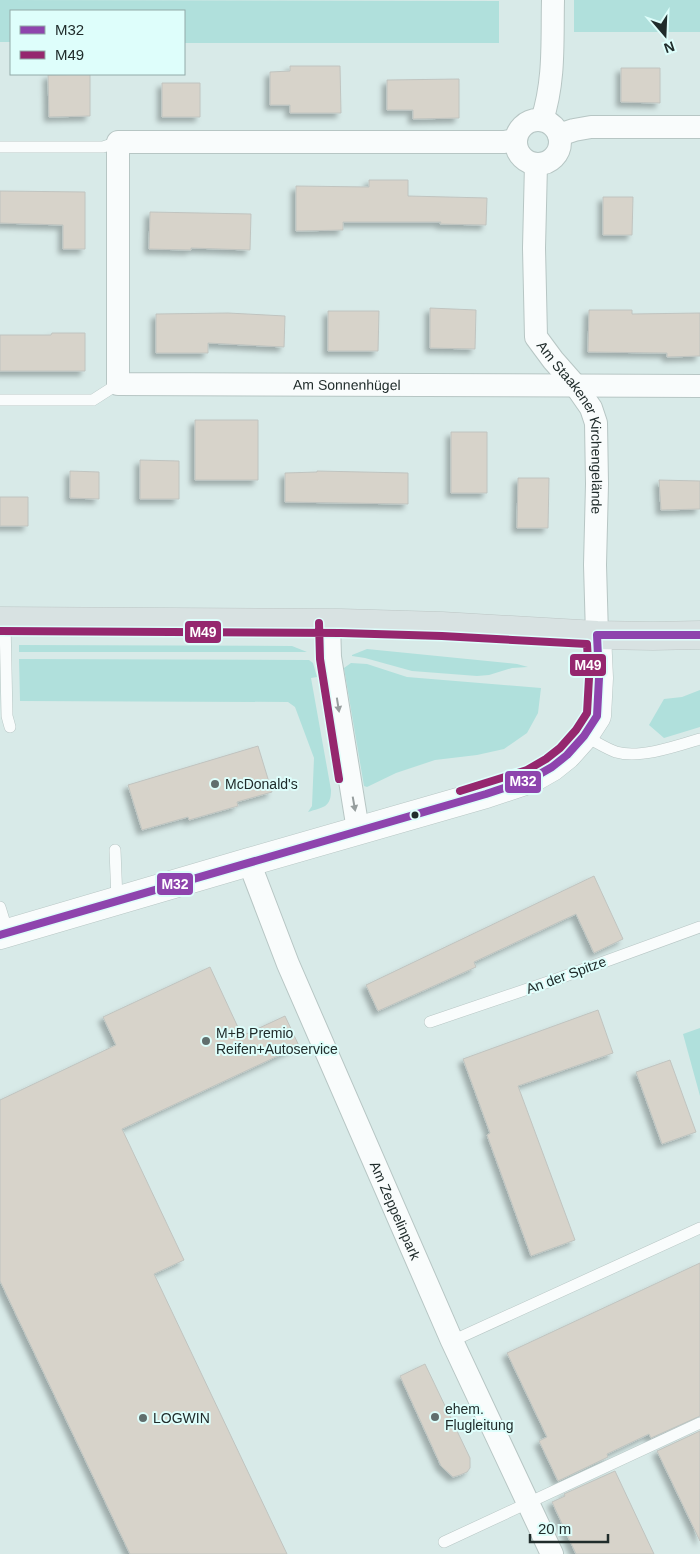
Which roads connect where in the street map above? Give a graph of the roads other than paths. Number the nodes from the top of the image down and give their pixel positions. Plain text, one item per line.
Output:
1 (552, 0) edge
2 (542, 120) junction
3 (700, 127) edge
4 (559, 135) junction
5 (515, 140) junction
6 (118, 142) junction
7 (0, 147) edge
8 (536, 164) junction
9 (118, 384) junction
10 (575, 384) junction
11 (700, 386) edge
12 (0, 400) edge
13 (2, 621) edge
14 (329, 623) junction
15 (597, 635) junction
16 (700, 635) edge
17 (10, 727) dead end
18 (584, 736) junction
19 (700, 739) edge
20 (358, 830) junction
21 (115, 850) dead end
22 (249, 862) junction
23 (118, 900) junction
24 (3, 925) edge
25 (700, 927) edge
26 (430, 1022) dead end
27 (700, 1228) edge
28 (452, 1342) junction
29 (700, 1423) edge
30 (528, 1504) junction
31 (444, 1542) dead end
32 (552, 1554) edge

1 - 2 street
2 - 4 street
2 - 5 street
3 - 4 street
4 - 8 street
5 - 6 street
5 - 8 street
6 - 7 lane
6 - 9 street
8 - 10 street, Am Staakener Kirchengelände
9 - 10 street, Am Sonnenhügel
9 - 12 lane
10 - 11 street, Am Sonnenhügel
10 - 15 street, Am Staakener Kirchengelände
13 - 14 main road
13 - 17 lane
14 - 15 main road
14 -> 20 street
15 - 16 main road
15 - 18 main road
18 - 19 lane
18 - 20 main road
20 - 22 main road
21 - 23 lane
22 - 23 main road
22 - 28 street, Am Zeppelinpark
23 - 24 main road
25 - 26 lane, An der Spitze
27 - 28 lane
28 - 30 street, Am Zeppelinpark
29 - 30 lane
30 - 31 lane
30 - 32 street, Am Zeppelinpark

